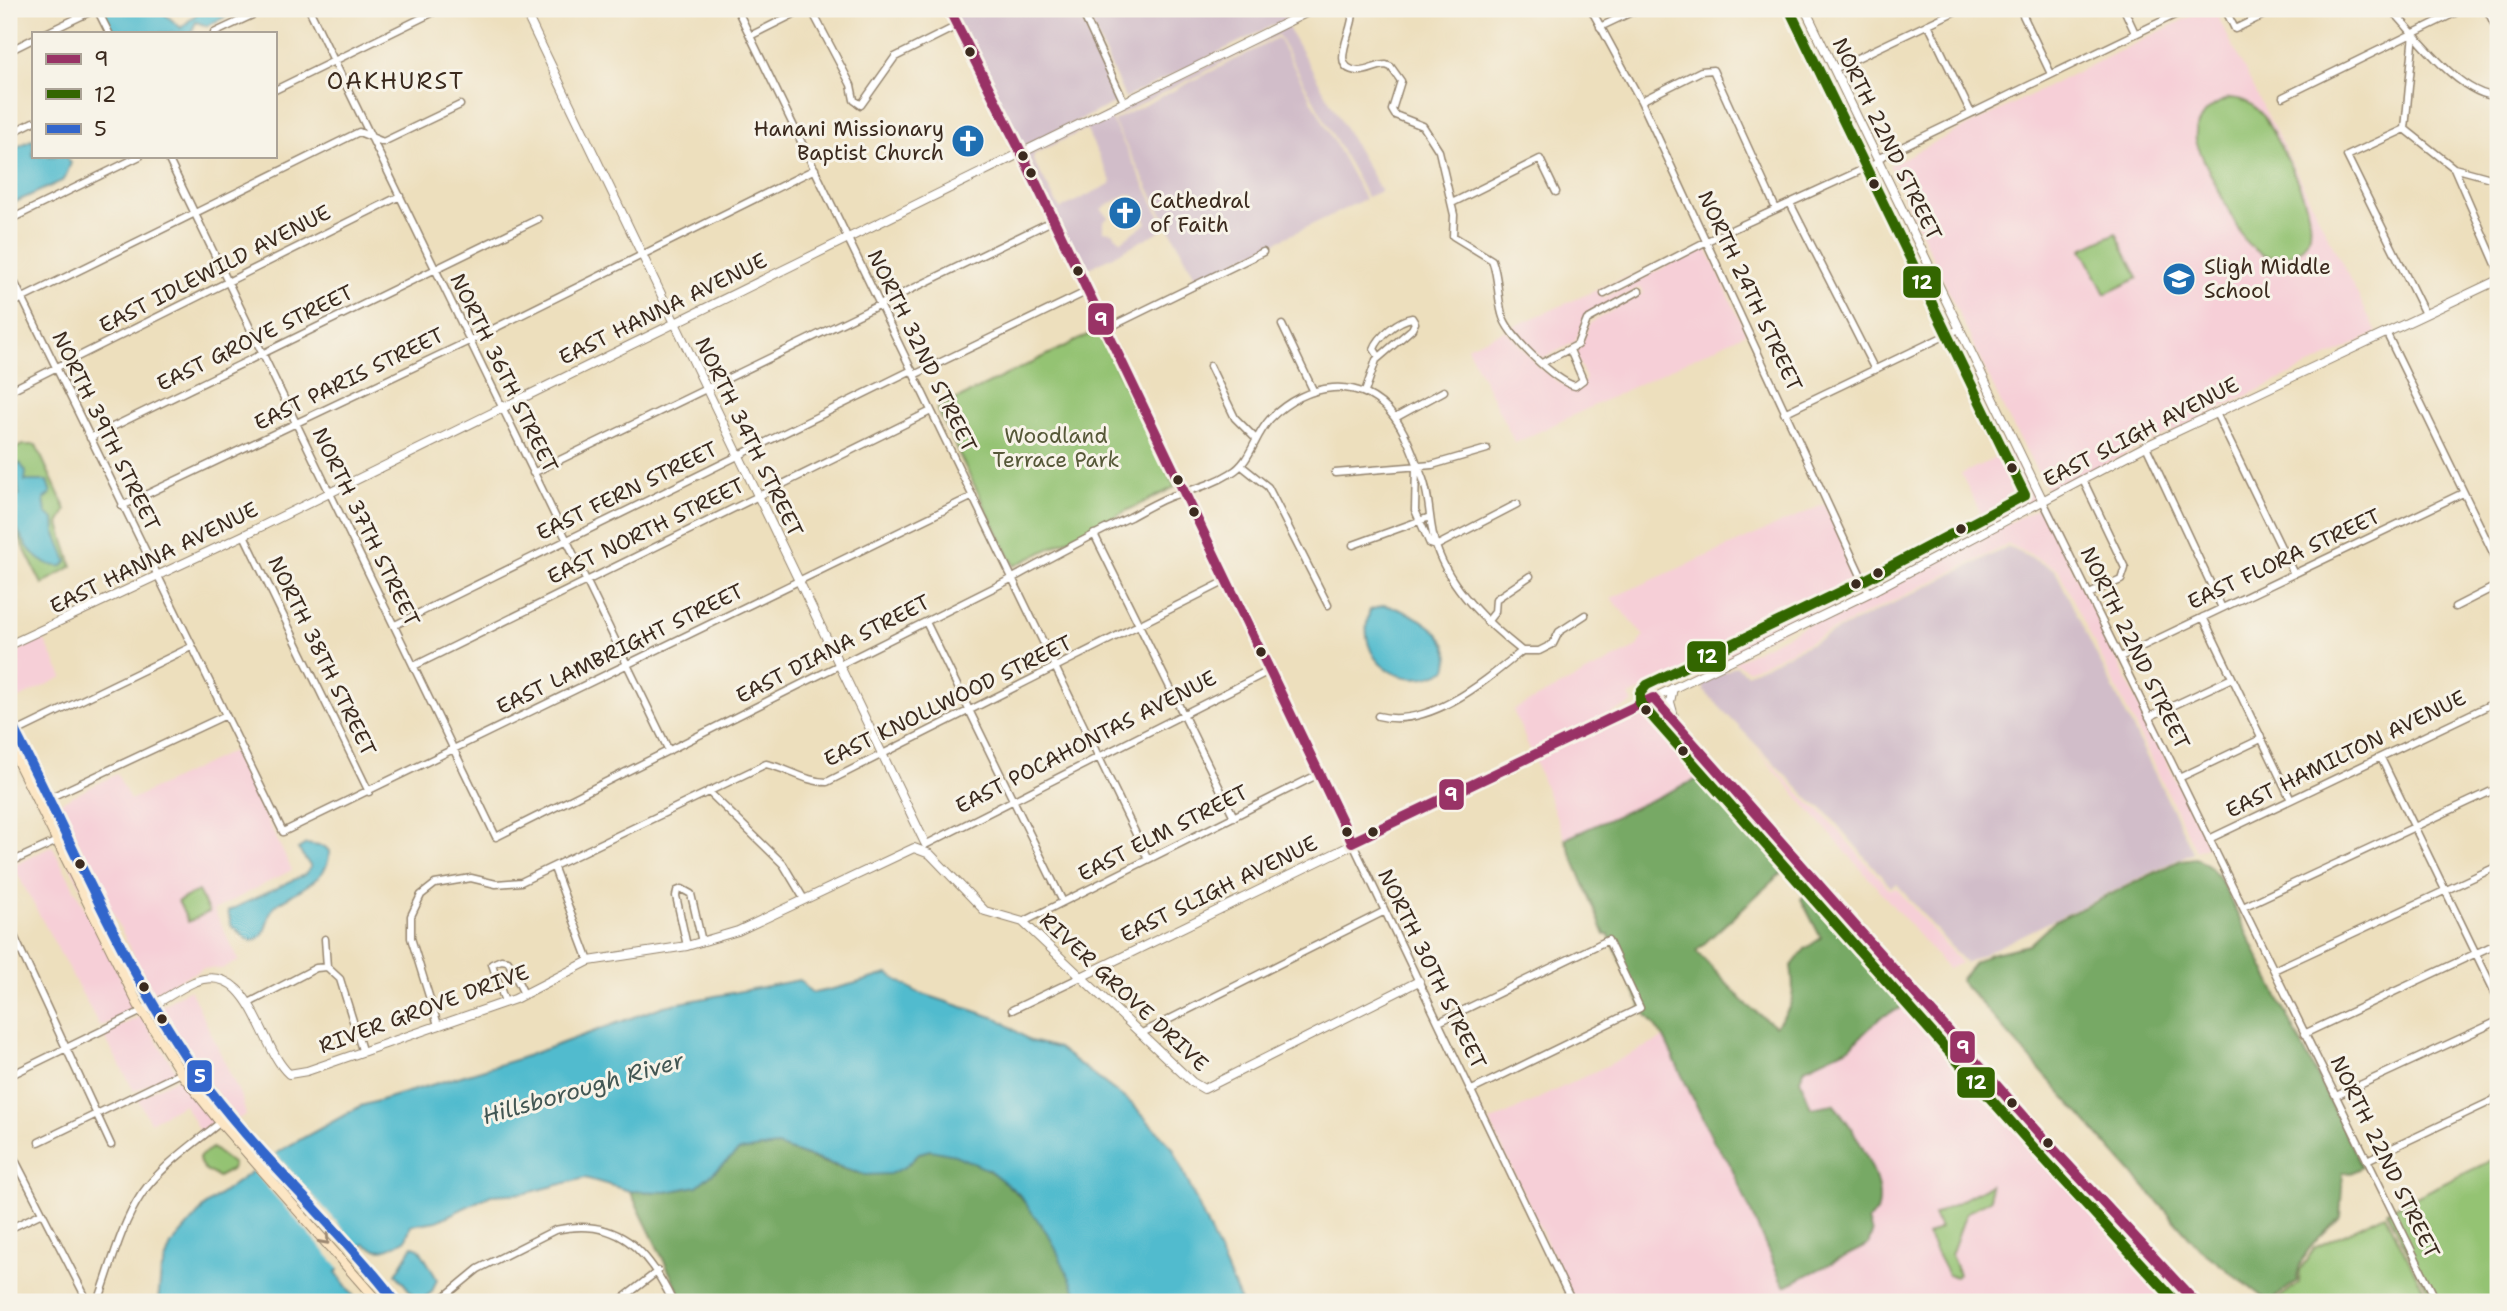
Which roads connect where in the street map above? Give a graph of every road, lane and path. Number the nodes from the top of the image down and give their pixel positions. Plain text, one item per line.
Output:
1 (96, 9) edge
2 (265, 9) edge
3 (309, 9) edge
4 (440, 9) edge
5 (524, 9) edge
6 (737, 9) edge
7 (804, 9) edge
8 (811, 9) edge
9 (949, 9) edge
10 (1081, 9) edge
11 (1314, 9) edge
12 (1352, 9) edge
13 (1591, 9) edge
14 (1638, 9) edge
15 (1805, 9) edge
16 (1960, 9) edge
17 (2020, 9) edge
18 (2124, 9) edge
19 (2188, 9) edge
20 (2225, 9) edge
21 (2276, 9) edge
22 (2391, 9) edge
23 (2463, 9) edge
24 (2487, 9) edge
25 (1927, 24) junction
26 (957, 26) junction
27 (1600, 27) junction
28 (48, 32) edge
29 (108, 32) edge
30 (216, 32) edge
31 (2498, 32) edge
32 (2136, 33) junction
33 (2414, 33) junction
34 (750, 36) junction
35 (32, 40) edge
36 (9, 51) edge
37 (334, 61) junction
38 (1833, 68) junction
39 (2051, 74) junction
40 (276, 90) edge
41 (2498, 96) edge
42 (2283, 97) dead end
43 (1641, 101) junction
44 (1124, 102) junction
45 (460, 106) dead end
46 (1971, 113) junction
47 (32, 122) edge
48 (2405, 129) junction
49 (9, 134) edge
50 (371, 136) junction
51 (1021, 152) junction
52 (136, 158) edge
53 (168, 158) edge
54 (1878, 161) junction
55 (2454, 168) junction
56 (815, 169) junction
57 (2498, 180) edge
58 (1556, 192) dead end
59 (400, 196) junction
60 (1451, 202) junction
61 (1790, 203) junction
62 (1776, 209) junction
63 (195, 214) junction
64 (538, 219) dead end
65 (9, 220) edge
66 (1054, 220) junction
67 (848, 237) junction
68 (1707, 241) junction
69 (1264, 252) dead end
70 (644, 254) junction
71 (2498, 269) edge
72 (435, 270) junction
73 (9, 271) edge
74 (2498, 280) edge
75 (228, 282) junction
76 (1088, 290) junction
77 (1639, 291) dead end
78 (1604, 294) dead end
79 (22, 299) junction
80 (881, 304) junction
81 (9, 305) edge
82 (2425, 314) junction
83 (675, 323) junction
84 (1282, 325) dead end
85 (1106, 329) junction
86 (1959, 329) junction
87 (2386, 332) junction
88 (469, 341) junction
89 (1570, 350) junction
90 (262, 354) junction
91 (1379, 357) junction
92 (1542, 363) junction
93 (1210, 366) dead end
94 (56, 368) junction
95 (1874, 370) junction
96 (913, 372) junction
97 (706, 389) junction
98 (1313, 390) junction
99 (9, 391) edge
100 (1444, 391) dead end
101 (1365, 393) junction
102 (501, 408) junction
103 (931, 411) junction
104 (1785, 413) junction
105 (2216, 413) junction
106 (1395, 418) junction
107 (295, 424) junction
108 (1255, 438) junction
109 (90, 439) junction
110 (2146, 446) junction
111 (1487, 449) dead end
112 (738, 455) junction
113 (1416, 466) junction
114 (1243, 467) junction
115 (533, 473) junction
116 (1335, 473) dead end
117 (2083, 480) junction
118 (329, 492) junction
119 (2463, 493) junction
120 (1185, 494) junction
121 (757, 495) junction
122 (973, 496) junction
123 (2043, 501) junction
124 (1517, 505) dead end
125 (122, 506) junction
126 (1430, 517) junction
127 (1419, 521) junction
128 (1094, 534) junction
129 (244, 535) junction
130 (566, 540) junction
131 (1353, 545) dead end
132 (1436, 546) junction
133 (2498, 563) edge
134 (2294, 574) junction
135 (1530, 576) dead end
136 (157, 577) junction
137 (1013, 578) junction
138 (585, 580) junction
139 (799, 581) junction
140 (1226, 581) junction
141 (2498, 585) edge
142 (1869, 593) junction
143 (2089, 594) junction
144 (1328, 605) dead end
145 (2455, 607) dead end
146 (2222, 608) junction
147 (1585, 615) dead end
148 (2203, 617) junction
149 (926, 622) junction
150 (1488, 622) junction
151 (1139, 624) junction
152 (396, 625) junction
153 (28, 638) junction
154 (9, 645) edge
155 (191, 647) junction
156 (1522, 651) junction
157 (9, 652) edge
158 (2120, 657) junction
159 (840, 665) junction
160 (414, 666) junction
161 (627, 666) junction
162 (1057, 668) junction
163 (1269, 671) junction
164 (2232, 678) junction
165 (1673, 688) junction
166 (1653, 698) junction
167 (2498, 701) edge
168 (972, 710) junction
169 (1183, 713) junction
170 (224, 716) junction
171 (1378, 716) dead end
172 (2149, 717) junction
173 (9, 719) edge
174 (1677, 726) junction
175 (16, 732) junction
176 (2261, 739) junction
177 (9, 744) edge
178 (454, 750) junction
179 (669, 751) junction
180 (883, 756) junction
181 (1097, 756) junction
182 (2381, 758) junction
183 (1319, 774) junction
184 (25, 776) junction
185 (2179, 778) junction
186 (2498, 788) edge
187 (369, 792) junction
188 (708, 792) junction
189 (49, 798) junction
190 (1012, 798) junction
191 (2291, 800) junction
192 (1234, 817) junction
193 (2414, 827) junction
194 (283, 832) joint
195 (496, 837) joint
196 (2209, 839) junction
197 (57, 841) junction
198 (1352, 842) junction
199 (924, 846) junction
200 (1149, 859) junction
201 (9, 863) edge
202 (2498, 866) edge
203 (554, 868) junction
204 (2445, 890) junction
205 (804, 899) junction
206 (1063, 902) junction
207 (2242, 907) junction
208 (1385, 911) junction
209 (1023, 922) junction
210 (9, 925) edge
211 (325, 939) dead end
212 (702, 942) junction
213 (2498, 943) edge
214 (687, 946) junction
215 (2476, 953) junction
216 (589, 961) junction
217 (327, 967) junction
218 (2274, 970) junction
219 (1083, 976) junction
220 (1419, 981) junction
221 (524, 994) junction
222 (2498, 999) edge
223 (505, 1002) junction
224 (249, 1003) junction
225 (155, 1005) junction
226 (1012, 1010) dead end
227 (142, 1011) junction
228 (2498, 1021) edge
229 (1439, 1022) junction
230 (438, 1026) junction
231 (1142, 1033) junction
232 (2304, 1034) junction
233 (68, 1046) junction
234 (362, 1051) junction
235 (181, 1073) junction
236 (9, 1076) edge
237 (1472, 1090) junction
238 (2336, 1096) junction
239 (2498, 1098) edge
240 (98, 1112) junction
241 (230, 1115) junction
242 (220, 1122) junction
243 (39, 1142) dead end
244 (111, 1145) dead end
245 (14, 1158) dead end
246 (2367, 1160) junction
247 (42, 1213) junction
248 (9, 1228) edge
249 (658, 1271) junction
250 (82, 1302) edge
251 (98, 1302) edge
252 (378, 1302) edge
253 (396, 1302) edge
254 (438, 1302) edge
255 (618, 1302) edge
256 (673, 1302) edge
257 (1572, 1302) edge
258 (2195, 1302) edge
259 (2437, 1302) edge

1 - 28 street
1 - 29 street
2 - 30 street
3 - 37 street, NORTH 36TH STREET
4 - 37 street
5 - 70 street, NORTH 34TH STREET
6 - 34 street, NORTH 32ND STREET
7 - 34 street
8 - 26 street
9 - 26 street, NORTH 30TH STREET
10 - 44 street
11 - 44 street, EAST HANNA AVENUE
12 - 60 street
13 - 27 street, NORTH 24TH STREET
14 - 27 street
15 - 38 street, NORTH 22ND STREET
16 - 25 street
17 - 39 street
18 - 32 street
19 - 32 street
20 - 21 street
22 - 33 street
23 - 33 street
24 - 31 street
25 - 38 street
25 - 46 street
26 - 51 street, NORTH 30TH STREET
27 - 43 street, NORTH 24TH STREET
32 - 39 street
33 - 41 street
33 - 42 street
33 - 48 street
34 - 56 street, NORTH 32ND STREET
35 - 36 street
37 - 40 street
37 - 50 street, NORTH 36TH STREET
38 - 54 street, NORTH 22ND STREET
39 - 46 street
43 - 62 street
43 - 68 street, NORTH 24TH STREET
44 - 51 street, EAST HANNA AVENUE
45 - 50 street
46 - 54 street
47 - 49 street
48 - 55 street
48 - 82 street
50 - 59 street, NORTH 36TH STREET
50 - 63 street
51 - 66 street, NORTH 30TH STREET
51 - 67 street, EAST HANNA AVENUE
52 - 65 street
53 - 63 street, NORTH 37TH STREET
54 - 61 street
54 - 86 street, NORTH 22ND STREET
55 - 57 street
55 - 71 street
56 - 67 street, NORTH 32ND STREET
56 - 70 street, EAST PARIS STREET
58 - 60 street
59 - 72 street, NORTH 36TH STREET
59 - 75 street, EAST IDLEWILD AVENUE
60 - 92 street
61 - 62 street
61 - 95 street
62 - 68 street
63 - 75 street, NORTH 37TH STREET
63 - 79 street
64 - 72 street, EAST GROVE STREET
66 - 76 street, NORTH 30TH STREET
66 - 80 street
67 - 80 street, NORTH 32ND STREET
67 - 83 street, EAST HANNA AVENUE
68 - 78 street
68 - 104 street, NORTH 24TH STREET
69 - 85 street
70 - 83 street, NORTH 34TH STREET
70 - 88 street, EAST PARIS STREET
72 - 88 street, NORTH 36TH STREET
72 - 90 street, EAST GROVE STREET
73 - 79 street, NORTH 39TH STREET
74 - 82 street, EAST SLIGH AVENUE
75 - 90 street, NORTH 37TH STREET
75 - 94 street, EAST IDLEWILD AVENUE
76 - 85 street, NORTH 30TH STREET
76 - 96 street, EAST FERN STREET
77 - 89 street
79 - 81 street
79 - 94 street, NORTH 39TH STREET
80 - 96 street, NORTH 32ND STREET
80 - 97 street
82 - 87 street, EAST SLIGH AVENUE
83 - 97 street, NORTH 34TH STREET
83 - 102 street, EAST HANNA AVENUE
84 - 98 street
85 - 120 street, NORTH 30TH STREET
86 - 95 street
86 - 123 street, NORTH 22ND STREET
87 - 105 street, EAST SLIGH AVENUE
87 - 119 street
88 - 102 street, NORTH 36TH STREET
88 - 107 street, EAST PARIS STREET
89 - 92 street
89 - 92 street
90 - 107 street, NORTH 37TH STREET
90 - 109 street, EAST GROVE STREET
91 - 91 street
91 - 101 street
93 - 108 street
94 - 99 street, EAST IDLEWILD AVENUE
94 - 109 street, NORTH 39TH STREET
95 - 104 street
96 - 103 street, NORTH 32ND STREET
96 - 112 street, EAST FERN STREET
97 - 112 street, NORTH 34TH STREET
97 - 115 street
98 - 101 street
98 - 108 street
100 - 106 street
101 - 106 street
102 - 115 street, NORTH 36TH STREET
102 - 118 street, EAST HANNA AVENUE
103 - 121 street, EAST NORTH STREET
103 - 122 street, NORTH 32ND STREET
104 - 142 street, NORTH 24TH STREET
105 - 110 street, EAST SLIGH AVENUE
105 - 134 street
106 - 113 street
107 - 118 street, NORTH 37TH STREET
107 - 125 street, EAST PARIS STREET
108 - 114 street
109 - 125 street, NORTH 39TH STREET
110 - 117 street, EAST SLIGH AVENUE
110 - 146 street
111 - 113 street
112 - 121 street, NORTH 34TH STREET
112 - 130 street, EAST FERN STREET
113 - 116 street
113 - 126 street
113 - 127 street
114 - 120 street, EAST DIANA STREET
114 - 144 street
115 - 130 street, NORTH 36TH STREET
117 - 123 street, EAST SLIGH AVENUE
117 - 143 street
118 - 129 street, EAST HANNA AVENUE
118 - 152 street, NORTH 37TH STREET
119 - 133 street
119 - 134 street, EAST FLORA STREET
120 - 128 street, EAST DIANA STREET
120 - 140 street, NORTH 30TH STREET
121 - 138 street, EAST NORTH STREET
121 - 139 street, NORTH 34TH STREET
122 - 137 street, NORTH 32ND STREET
122 - 139 street, EAST LAMBRIGHT STREET
123 - 142 street, EAST SLIGH AVENUE
123 - 143 street, NORTH 22ND STREET
124 - 132 street
125 - 136 street, NORTH 39TH STREET
126 - 127 street
126 - 132 street
127 - 131 street
127 - 132 street
128 - 137 street, EAST DIANA STREET
128 - 151 street
129 - 136 street, EAST HANNA AVENUE
129 - 187 street, NORTH 38TH STREET
130 - 138 street, NORTH 36TH STREET
130 - 152 street, EAST FERN STREET
132 - 150 street
134 - 146 street, EAST FLORA STREET
135 - 150 street
136 - 153 street, EAST HANNA AVENUE
136 - 155 street, NORTH 39TH STREET
137 - 149 street, EAST DIANA STREET
137 - 162 street, NORTH 32ND STREET
138 - 160 street, EAST NORTH STREET
138 - 161 street, NORTH 36TH STREET
139 - 159 street, NORTH 34TH STREET
139 - 161 street, EAST LAMBRIGHT STREET
140 - 151 street, EAST KNOLLWOOD STREET
140 - 163 street, NORTH 30TH STREET
141 - 145 street
142 - 165 street, EAST SLIGH AVENUE
143 - 158 street, NORTH 22ND STREET
146 - 148 street, EAST FLORA STREET
147 - 156 street
148 - 158 street, EAST FLORA STREET
148 - 164 street
149 - 159 street, EAST DIANA STREET
149 - 168 street
150 - 156 street
151 - 162 street, EAST KNOLLWOOD STREET
151 - 169 street
152 - 160 street, NORTH 37TH STREET
153 - 154 street, EAST HANNA AVENUE
153 - 157 street, EAST HANNA AVENUE
155 - 170 street, NORTH 39TH STREET
155 - 175 street
156 - 171 street
158 - 172 street, NORTH 22ND STREET
159 - 179 street, EAST DIANA STREET
159 - 180 street, NORTH 34TH STREET
160 - 178 street, NORTH 37TH STREET
161 - 178 street, EAST LAMBRIGHT STREET
161 - 179 street, NORTH 36TH STREET
162 - 168 street, EAST KNOLLWOOD STREET
162 - 181 street, NORTH 32ND STREET
163 - 169 street, EAST POCAHONTAS AVENUE
163 - 183 street, NORTH 30TH STREET
164 - 172 street
164 - 176 street
165 - 166 street, EAST SLIGH AVENUE
165 - 174 street
166 - 174 street
166 - 198 street, EAST SLIGH AVENUE
167 - 182 street, EAST HAMILTON AVENUE
168 - 180 street, EAST KNOLLWOOD STREET
168 - 190 street
169 - 181 street, EAST POCAHONTAS AVENUE
169 - 192 street
170 - 189 street
170 - 194 street, NORTH 39TH STREET
172 - 185 street, NORTH 22ND STREET
173 - 175 main road
174 - 258 street
175 - 189 main road
176 - 185 street
176 - 191 street
177 - 184 main road
178 - 187 street, EAST LAMBRIGHT STREET
178 - 195 street, NORTH 37TH STREET
179 - 195 street, EAST DIANA STREET
180 - 188 street, EAST KNOLLWOOD STREET
180 - 199 street, NORTH 34TH STREET
181 - 190 street, EAST POCAHONTAS AVENUE
181 - 200 street, NORTH 32ND STREET
182 - 191 street, EAST HAMILTON AVENUE
182 - 193 street
183 - 192 street, EAST ELM STREET
183 - 198 street, NORTH 30TH STREET
184 - 189 main road
184 - 197 main road
185 - 196 street, NORTH 22ND STREET
186 - 193 street
187 - 194 street, EAST LAMBRIGHT STREET
188 - 203 street, EAST KNOLLWOOD STREET
188 - 205 street
189 - 225 main road
190 - 199 street, EAST POCAHONTAS AVENUE
190 - 206 street
191 - 196 street, EAST HAMILTON AVENUE
192 - 200 street, EAST ELM STREET
193 - 204 street
193 - 207 street
196 - 207 street, NORTH 22ND STREET
197 - 201 street
197 - 227 main road
198 - 208 street, NORTH 30TH STREET
198 - 219 street, EAST SLIGH AVENUE
199 - 205 street, RIVER GROVE DRIVE
199 - 209 street, RIVER GROVE DRIVE
200 - 206 street, EAST ELM STREET
202 - 204 street
203 - 216 street
203 - 230 street, EAST KNOLLWOOD STREET
204 - 215 street
204 - 218 street
205 - 212 street, RIVER GROVE DRIVE
206 - 209 street, EAST ELM STREET
207 - 218 street, NORTH 22ND STREET
208 - 220 street, NORTH 30TH STREET
208 - 231 street
209 - 219 street, RIVER GROVE DRIVE
210 - 233 street
211 - 217 street
212 - 214 street, RIVER GROVE DRIVE
212 - 214 street
213 - 215 street
214 - 216 street, RIVER GROVE DRIVE
215 - 222 street
215 - 232 street
216 - 221 street, RIVER GROVE DRIVE
217 - 224 street
217 - 234 street
218 - 232 street, NORTH 22ND STREET
219 - 226 street, EAST SLIGH AVENUE
219 - 231 street, RIVER GROVE DRIVE
220 - 229 street, NORTH 30TH STREET
220 - 231 street, RIVER GROVE DRIVE
221 - 223 street, RIVER GROVE DRIVE
221 - 223 street
223 - 230 street, RIVER GROVE DRIVE
224 - 225 street, RIVER GROVE DRIVE
224 - 234 street, RIVER GROVE DRIVE
225 - 227 street, RIVER GROVE DRIVE
225 - 241 main road
227 - 233 street
227 - 235 main road
228 - 238 street
229 - 237 street, NORTH 30TH STREET
229 - 237 street
230 - 234 street, RIVER GROVE DRIVE
232 - 238 street, NORTH 22ND STREET
233 - 236 street
233 - 240 street
235 - 240 street
235 - 242 main road
237 - 257 street, NORTH 30TH STREET
238 - 246 street, NORTH 22ND STREET
239 - 246 street
240 - 243 street
240 - 244 street
241 - 242 street
241 - 253 main road
242 - 251 street
242 -> 252 main road
245 - 247 street
246 - 259 street, NORTH 22ND STREET
247 - 248 street
247 - 250 street
249 - 254 street
249 - 255 street
249 - 256 street

